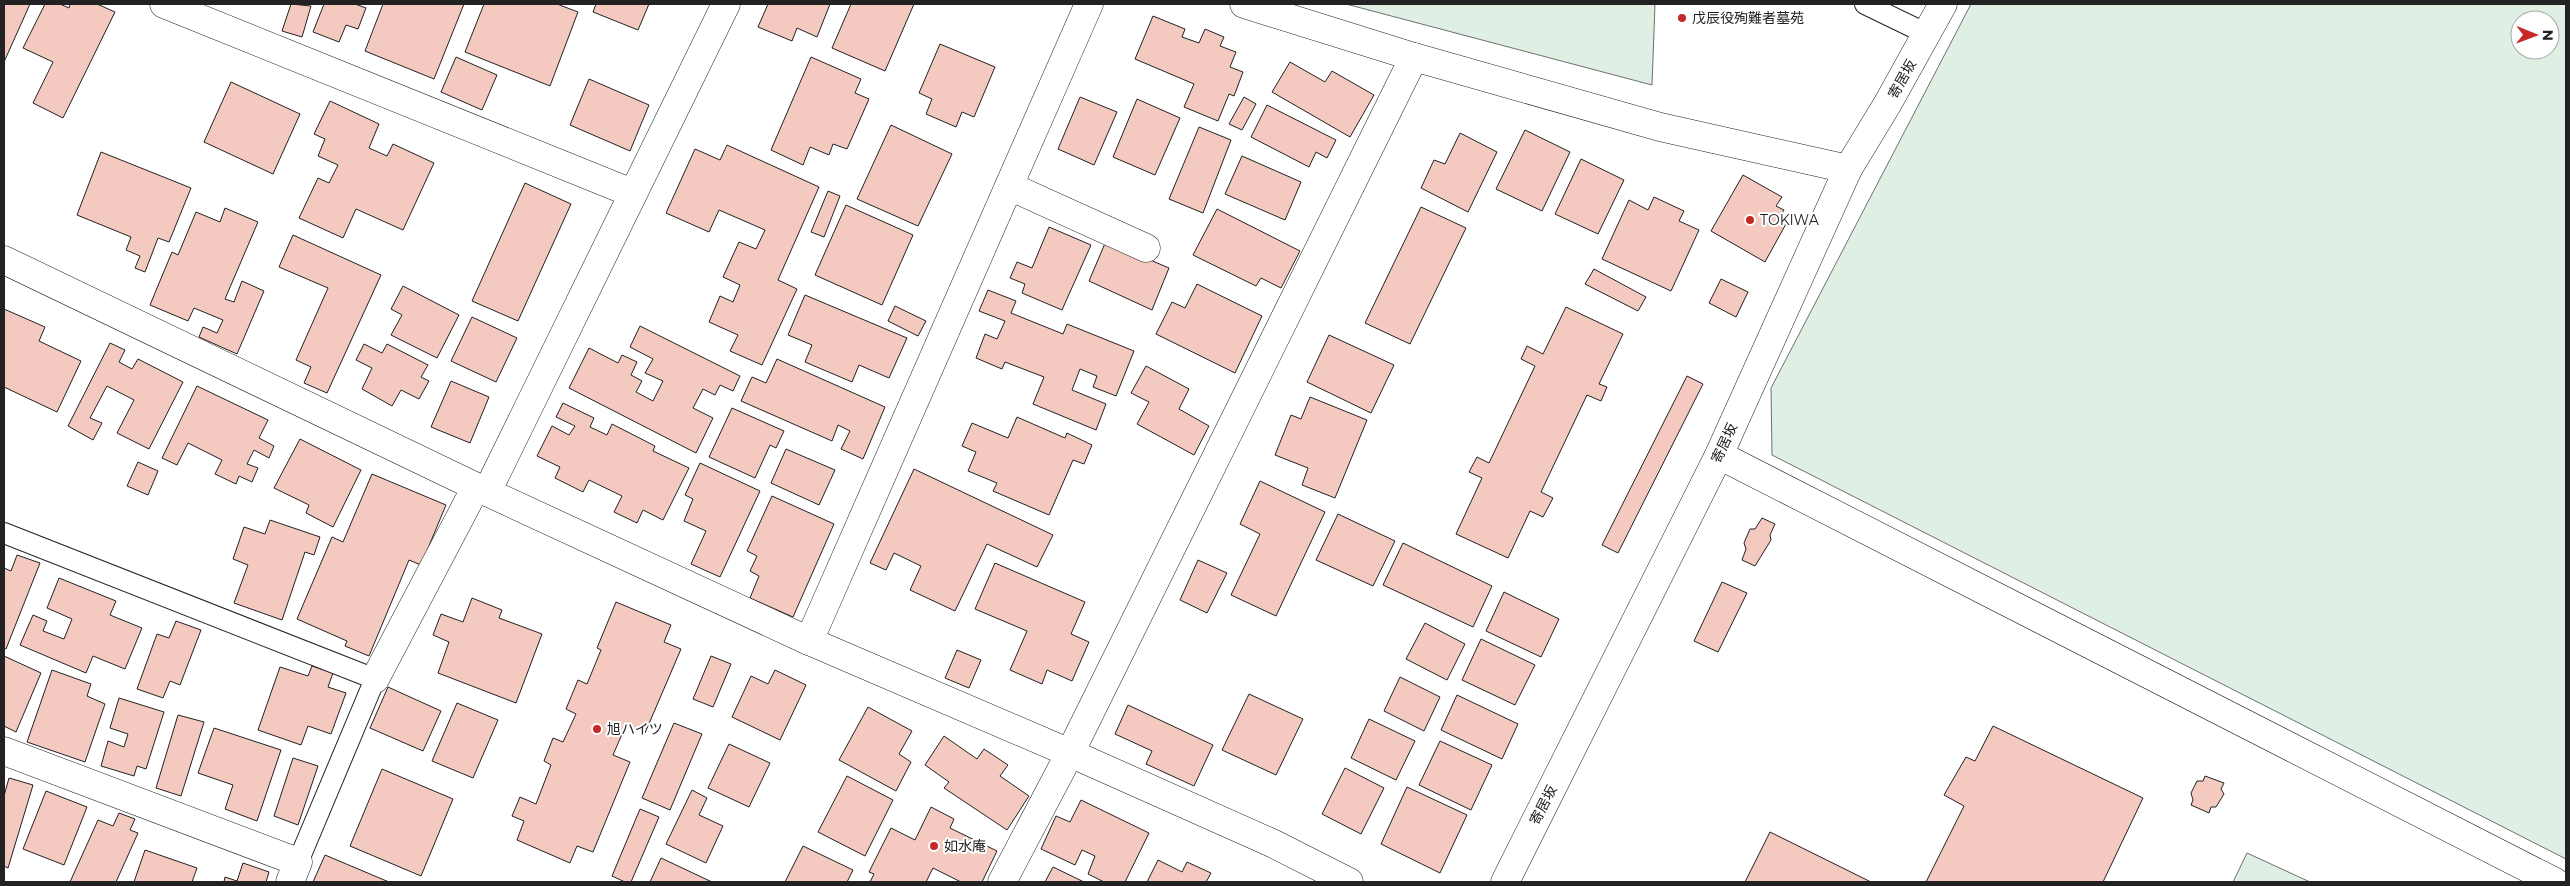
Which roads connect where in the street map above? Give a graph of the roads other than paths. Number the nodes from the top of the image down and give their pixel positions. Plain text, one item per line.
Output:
1 (164, 4) edge
2 (726, 4) edge
3 (1089, 4) edge
4 (1244, 4) edge
5 (1865, 4) edge
6 (1943, 4) edge
7 (1927, 34) junction
8 (1414, 57) junction
9 (1848, 169) junction
10 (1009, 186) junction
11 (632, 193) junction
12 (1146, 248) dead end
13 (4, 260) edge
14 (1719, 455) junction
15 (481, 490) junction
16 (4, 533) edge
17 (809, 641) junction
18 (375, 679) junction
19 (4, 751) edge
20 (1070, 753) junction
21 (294, 872) edge
22 (1002, 882) edge
23 (1349, 882) edge
24 (1505, 882) edge
25 (2555, 882) edge

1 - 11 street
2 - 11 street
3 - 10 street
4 - 8 street
5 - 7 lane
6 - 7 street, 寄居坂
7 - 9 street, 寄居坂
8 - 9 street
8 - 20 street
9 - 14 street, 寄居坂
10 - 12 street
10 - 17 street
11 - 15 street
13 - 15 street
14 - 24 street, 寄居坂
14 - 25 street
15 - 17 street
15 - 18 street
16 - 18 lane
17 - 20 street
18 - 21 lane
19 - 21 street
20 - 22 street
20 - 23 street

